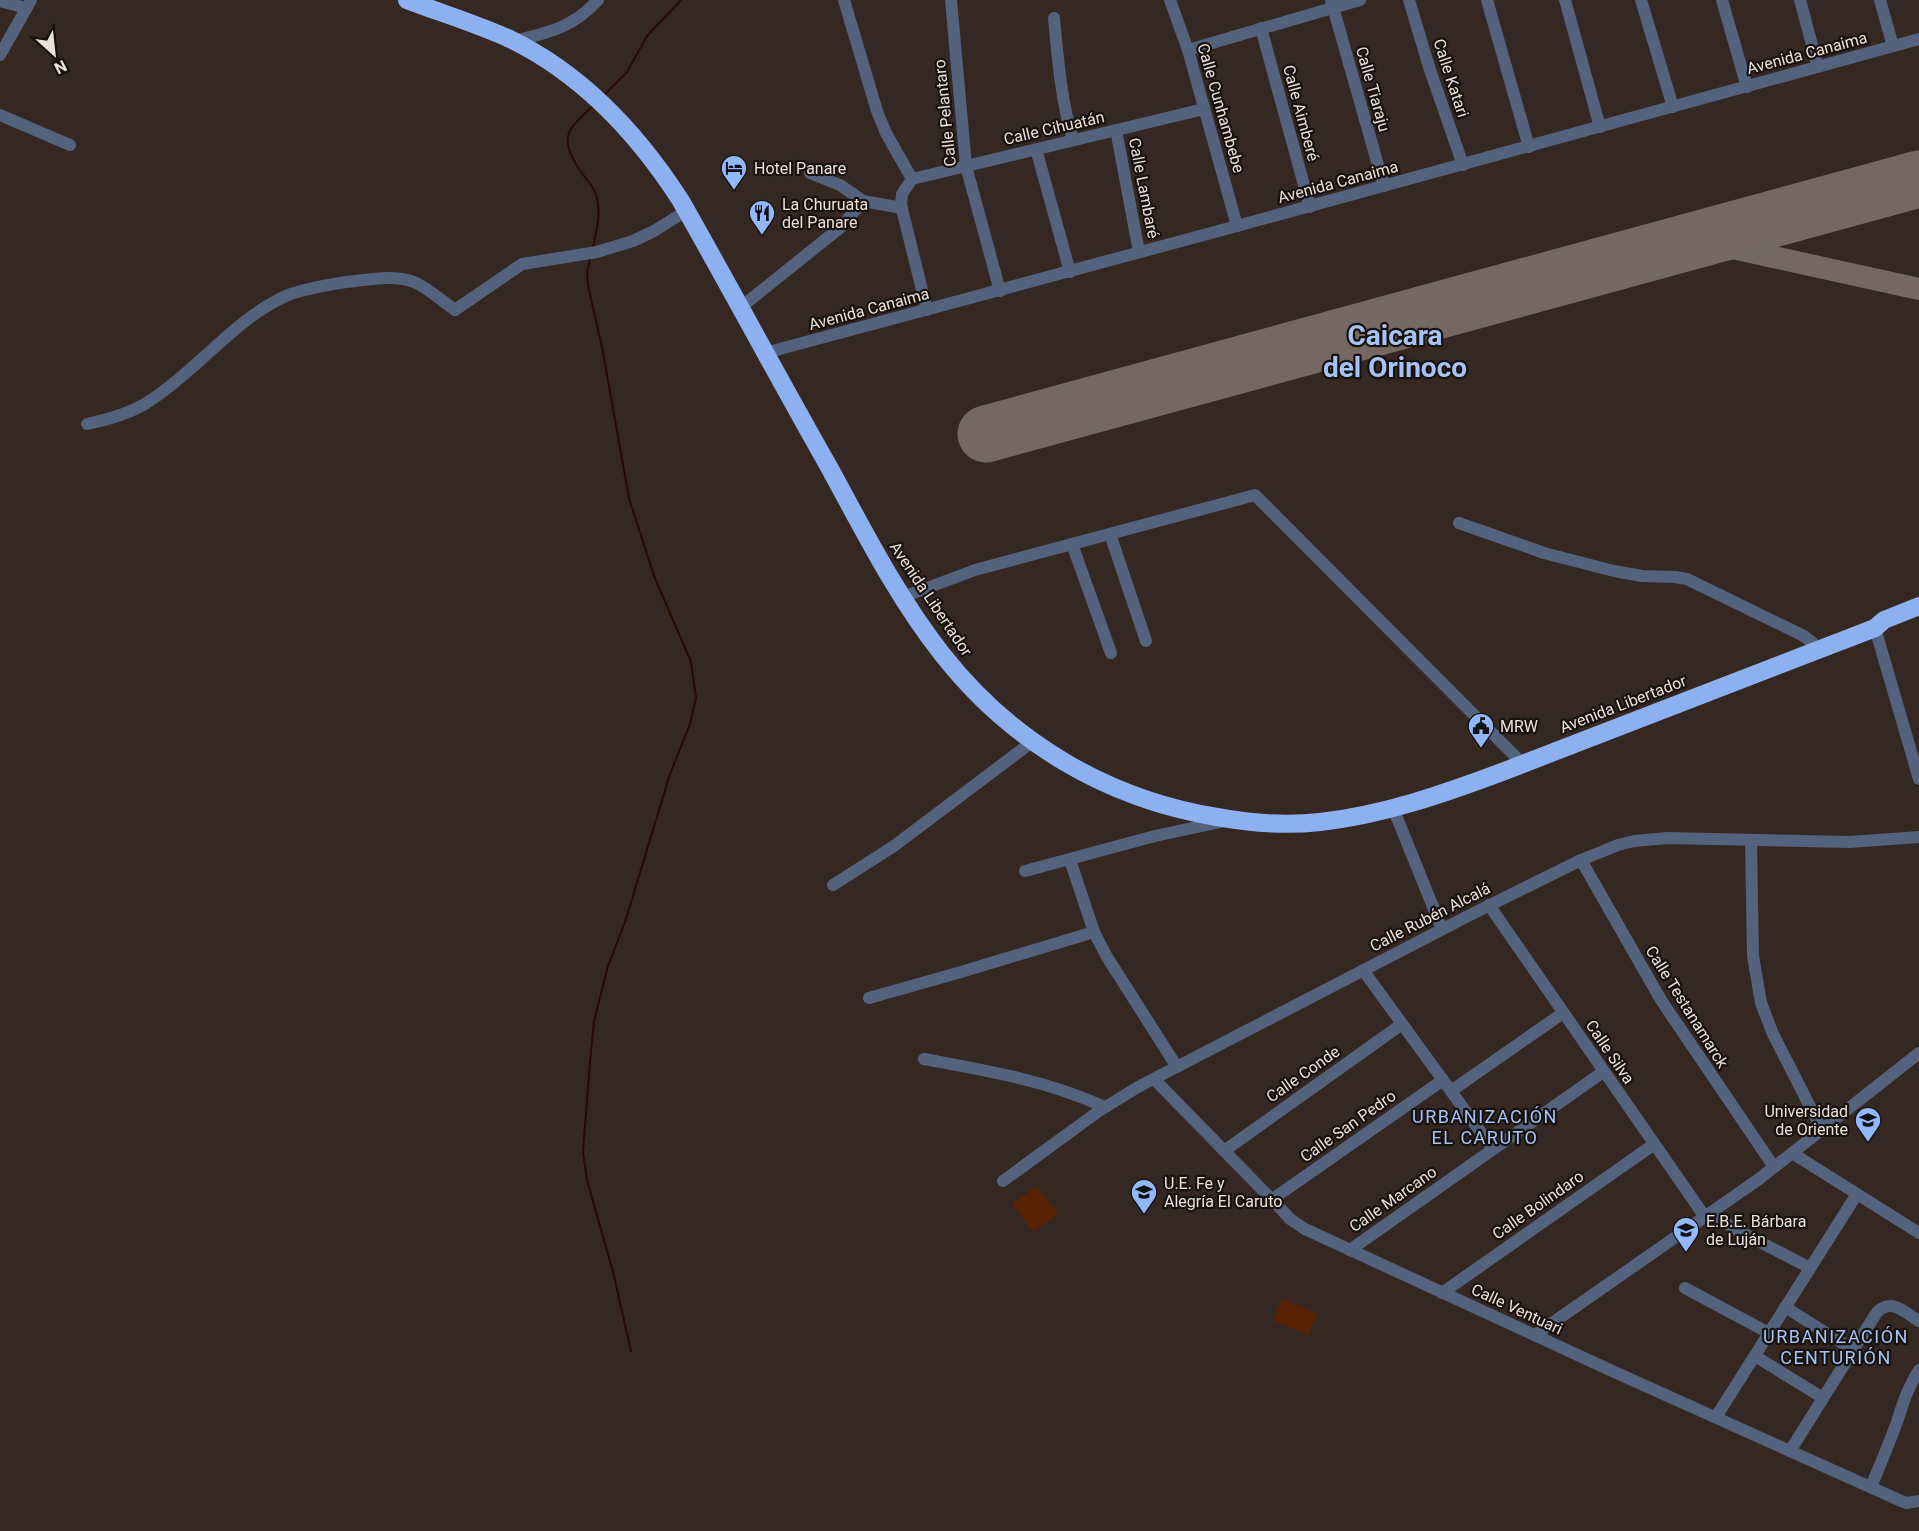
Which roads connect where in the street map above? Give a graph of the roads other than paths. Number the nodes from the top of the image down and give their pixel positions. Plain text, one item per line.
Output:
1 (407, 0) edge
2 (598, 0) edge
3 (844, 0) edge
4 (951, 0) edge
5 (1170, 0) edge
6 (1360, 0) edge
7 (1409, 0) edge
8 (1487, 0) edge
9 (1565, 0) edge
10 (1641, 0) edge
11 (1722, 0) edge
12 (1800, 0) edge
13 (1880, 0) edge
14 (0, 1) edge
15 (29, 4) edge
16 (1332, 4) edge
17 (1054, 18) dead end
18 (1261, 28) junction
19 (1919, 39) edge
20 (513, 41) junction
21 (1893, 46) junction
22 (1188, 50) junction
23 (0, 56) edge
24 (1818, 67) junction
25 (1747, 87) junction
26 (1673, 107) junction
27 (1204, 109) junction
28 (0, 115) edge
29 (1600, 127) junction
30 (1116, 130) junction
31 (1072, 140) junction
32 (70, 145) dead end
33 (1528, 147) junction
34 (1036, 149) junction
35 (1463, 165) junction
36 (966, 166) junction
37 (810, 173) dead end
38 (912, 179) junction
39 (1384, 186) junction
40 (863, 201) junction
41 (1310, 207) junction
42 (902, 208) junction
43 (686, 211) junction
44 (1237, 226) junction
45 (1139, 252) junction
46 (1070, 272) junction
47 (999, 291) junction
48 (740, 308) junction
49 (927, 310) junction
50 (765, 353) junction
51 (87, 424) dead end
52 (1459, 523) dead end
53 (1110, 534) junction
54 (1072, 544) junction
55 (903, 597) junction
56 (1919, 606) edge
57 (1919, 617) edge
58 (1875, 628) junction
59 (1146, 641) dead end
60 (1817, 650) junction
61 (1111, 653) dead end
62 (1032, 742) junction
63 (1523, 764) junction
64 (1919, 779) edge
65 (1393, 808) junction
66 (1232, 819) junction
67 (1919, 837) edge
68 (1751, 840) junction
69 (1070, 860) junction
70 (1581, 860) junction
71 (1025, 871) dead end
72 (833, 885) dead end
73 (1490, 905) junction
74 (1442, 929) junction
75 (1094, 932) junction
76 (1363, 970) junction
77 (869, 998) dead end
78 (1563, 1013) junction
79 (1402, 1024) junction
80 (1919, 1053) edge
81 (924, 1059) dead end
82 (1177, 1067) junction
83 (1603, 1072) junction
84 (1154, 1079) junction
85 (1443, 1080) junction
86 (1451, 1091) junction
87 (1105, 1107) junction
88 (1822, 1130) junction
89 (1653, 1144) junction
90 (1493, 1149) junction
91 (1224, 1150) junction
92 (1792, 1153) junction
93 (1774, 1167) junction
94 (1003, 1181) dead end
95 (1857, 1194) junction
96 (1271, 1200) junction
97 (1708, 1215) junction
98 (1919, 1233) edge
99 (1350, 1250) junction
100 (1810, 1268) junction
101 (1685, 1288) dead end
102 (1442, 1293) junction
103 (1785, 1307) junction
104 (1919, 1321) edge
105 (1769, 1333) junction
106 (1535, 1335) junction
107 (1853, 1350) junction
108 (1755, 1356) junction
109 (1919, 1370) edge
110 (1823, 1398) junction
111 (1716, 1417) junction
112 (1790, 1451) junction
113 (1871, 1487) junction
114 (1915, 1502) edge

1 - 20 highway, Avenida Libertador
2 - 20 street
3 - 38 street
4 - 36 street, Calle Pelantaro
5 - 22 street, Calle Cunhambebe
6 - 16 street
7 - 35 street, Calle Katari
8 - 33 street
9 - 29 street
10 - 26 street
11 - 25 street
12 - 24 street
13 - 21 street
14 - 15 street
15 - 23 street
16 - 18 street
16 - 39 street, Calle Tiaraju
17 - 31 street
18 - 22 street
18 - 41 street, Calle Aimberé
19 - 21 street, Avenida Canaima
20 - 43 highway, Avenida Libertador
21 - 24 street, Avenida Canaima
22 - 27 street, Calle Cunhambebe
24 - 25 street, Avenida Canaima
25 - 26 street, Avenida Canaima
26 - 29 street, Avenida Canaima
27 - 30 street, Calle Cihuatán
27 - 44 street, Calle Cunhambebe
28 - 32 street
29 - 33 street, Avenida Canaima
30 - 31 street, Calle Cihuatán
30 - 45 street, Calle Lambaré
31 - 34 street, Calle Cihuatán
33 - 35 street, Avenida Canaima
34 - 36 street, Calle Cihuatán
34 - 46 street
35 - 39 street, Avenida Canaima
36 - 38 street, Calle Cihuatán
36 - 47 street, Calle Pelantaro
37 - 40 street
38 - 42 street
39 - 41 street, Avenida Canaima
40 - 42 street
40 - 48 street
41 - 44 street, Avenida Canaima
42 - 49 street
43 - 48 highway, Avenida Libertador
43 - 51 street
44 - 45 street, Avenida Canaima
45 - 46 street, Avenida Canaima
46 - 47 street, Avenida Canaima
47 - 49 street, Avenida Canaima
48 - 50 highway, Avenida Libertador
49 - 50 street, Avenida Canaima
50 - 55 highway, Avenida Libertador
52 - 60 street
53 - 54 street
53 - 59 street
53 - 63 street
54 - 55 street
54 - 61 street
55 - 62 highway, Avenida Libertador
56 - 58 highway, Avenida Libertador
57 - 58 highway, Avenida Libertador
58 - 60 highway, Avenida Libertador
58 - 64 street
60 - 63 highway, Avenida Libertador
62 - 66 highway, Avenida Libertador
62 - 72 street
63 - 65 highway, Avenida Libertador
65 - 66 highway, Avenida Libertador
65 - 74 street
66 - 69 street
67 - 68 street, Calle Rubén Alcalá
68 - 70 street, Calle Rubén Alcalá
68 - 88 street
69 - 71 street
69 - 75 street
70 - 73 street, Calle Rubén Alcalá
70 - 93 street, Calle Testanamarck
73 - 74 street, Calle Rubén Alcalá
73 - 78 street, Calle Silva
74 - 76 street, Calle Rubén Alcalá
75 - 77 street
75 - 82 street
76 - 79 street
76 - 82 street, Calle Rubén Alcalá
78 - 83 street, Calle Silva
78 - 86 street
79 - 85 street
79 - 91 street, Calle Conde
80 - 88 street
81 - 87 street
82 - 84 street, Calle Rubén Alcalá
83 - 89 street, Calle Silva
83 - 90 street, Calle Marcano
84 - 87 street, Calle Rubén Alcalá
84 - 91 street, Calle Ventuari
85 - 86 street
85 - 96 street, Calle San Pedro
86 - 90 street
87 - 94 street, Calle Rubén Alcalá
88 - 92 street
89 - 97 street, Calle Silva
89 - 102 street, Calle Bolindaro
90 - 99 street, Calle Marcano
91 - 96 street, Calle Ventuari
92 - 93 street
92 - 95 street
93 - 97 street
95 - 98 street
95 - 100 street
96 - 99 street, Calle Ventuari
97 - 100 street
97 - 106 street
99 - 102 street, Calle Ventuari
100 - 103 street
101 - 105 street
102 - 106 street, Calle Ventuari
103 - 105 street
103 - 107 street
104 - 107 street
105 - 108 street
106 - 111 street, Calle Ventuari
107 - 110 street
108 - 110 street
108 - 111 street
109 - 113 street
110 - 112 street
111 - 112 street, Calle Ventuari
112 - 113 street, Calle Ventuari
113 - 114 street, Calle Ventuari

